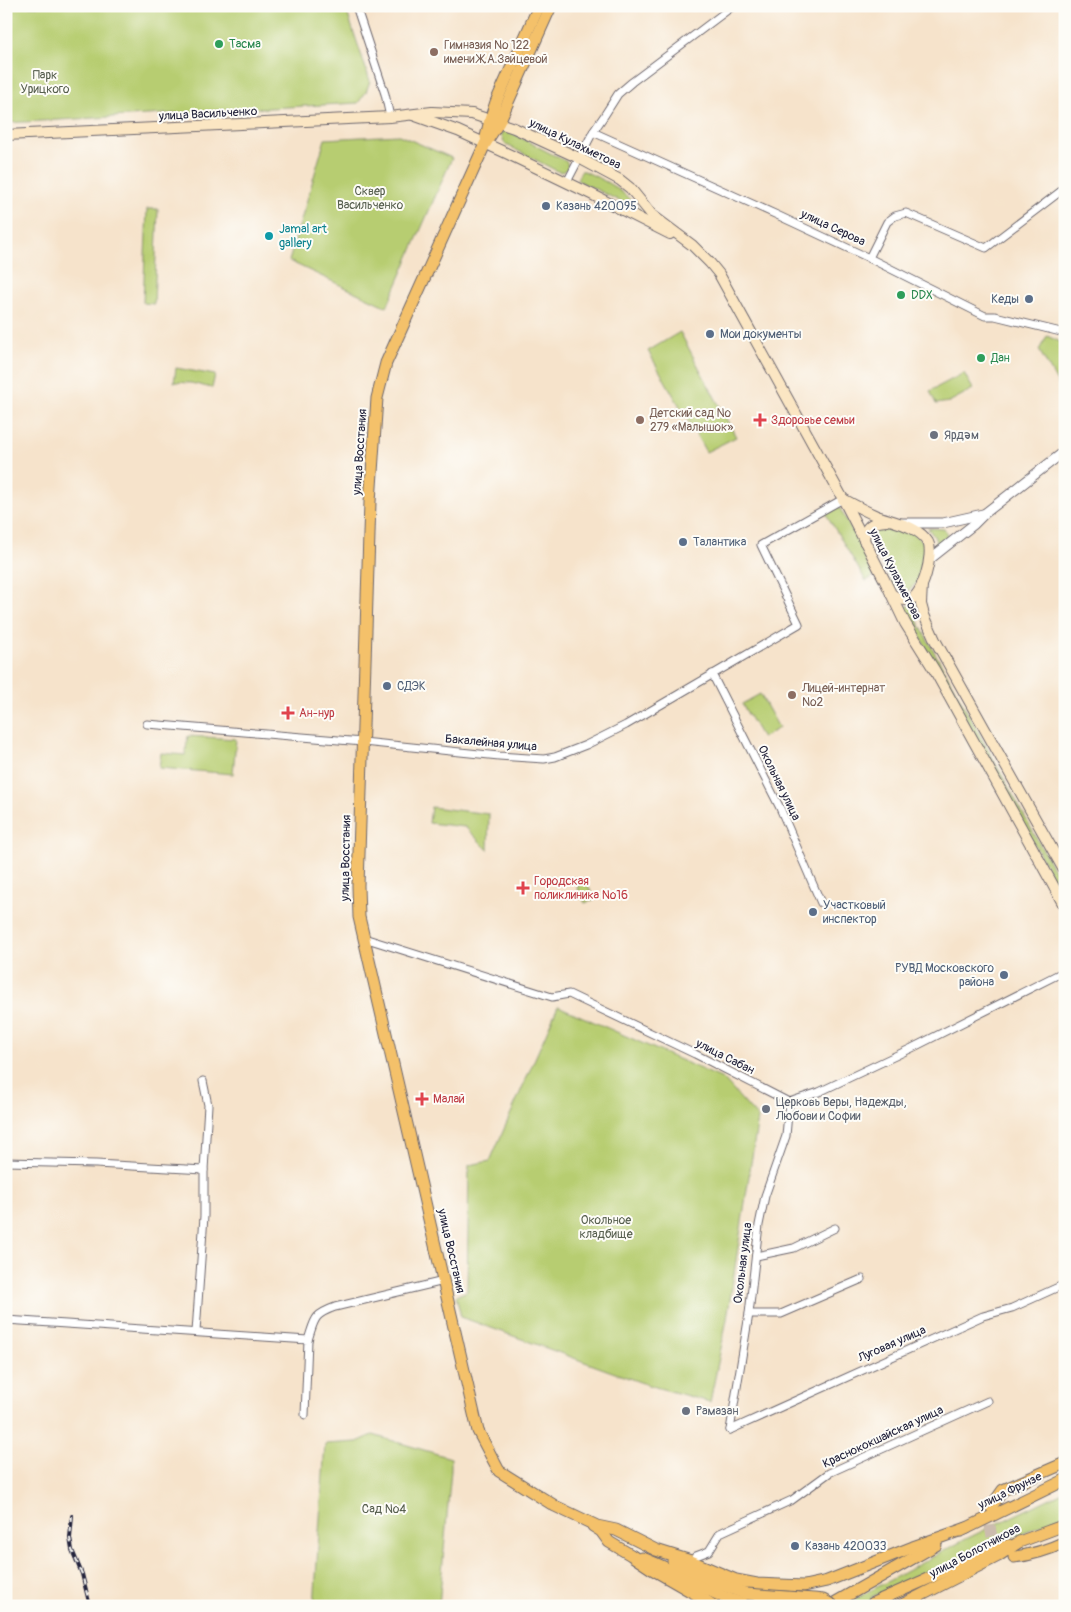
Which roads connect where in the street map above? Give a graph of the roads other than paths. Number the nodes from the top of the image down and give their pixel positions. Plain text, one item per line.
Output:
1 (356, 6) edge
2 (539, 6) edge
3 (551, 6) edge
4 (733, 6) edge
5 (410, 114) junction
6 (390, 117) junction
7 (494, 121) junction
8 (593, 132) junction
9 (6, 135) edge
10 (484, 144) junction
11 (579, 158) junction
12 (567, 182) junction
13 (1065, 188) edge
14 (703, 254) junction
15 (869, 258) junction
16 (1065, 333) edge
17 (1065, 451) edge
18 (843, 499) junction
19 (984, 514) junction
20 (896, 522) junction
21 (864, 542) junction
22 (930, 558) junction
23 (922, 584) junction
24 (891, 594) junction
25 (712, 674) junction
26 (148, 724) dead end
27 (362, 742) junction
28 (1065, 872) edge
29 (821, 903) dead end
30 (1065, 906) edge
31 (364, 938) junction
32 (1065, 971) edge
33 (203, 1081) dead end
34 (789, 1102) junction
35 (6, 1162) edge
36 (204, 1170) junction
37 (835, 1228) dead end
38 (756, 1256) junction
39 (862, 1279) dead end
40 (444, 1281) junction
41 (1065, 1284) edge
42 (749, 1314) junction
43 (6, 1320) edge
44 (196, 1332) junction
45 (308, 1340) junction
46 (988, 1401) dead end
47 (305, 1415) dead end
48 (730, 1430) joint
49 (1065, 1463) edge
50 (1065, 1480) edge
51 (991, 1507) tunnel mouth
52 (590, 1524) junction
53 (1065, 1525) edge
54 (967, 1528) junction
55 (1020, 1542) junction
56 (1065, 1542) edge
57 (656, 1550) junction
58 (631, 1555) junction
59 (1014, 1557) dead end
60 (691, 1560) junction
61 (873, 1603) dead end
62 (714, 1606) edge
63 (754, 1606) edge
64 (829, 1606) edge
65 (834, 1606) edge
66 (900, 1606) edge

1 - 6 street
2 - 7 main road, улица Восстания
3 - 7 main road, улица Восстания
4 - 8 street
5 - 6 main road, улица Васильченко
5 - 7 main road, улица Васильченко
5 - 10 main road, улица Васильченко
6 - 9 main road, улица Васильченко
7 - 10 main road, улица Восстания
7 - 11 main road, улица Кулахметова
8 - 11 street
8 - 15 street, улица Серова
10 - 12 main road, улица Кулахметова
10 - 27 main road, улица Восстания
11 - 12 street
11 - 14 main road, улица Кулахметова
12 - 14 main road, улица Кулахметова
13 - 15 street
14 - 18 main road, улица Кулахметова
15 - 16 street, улица Серова
17 - 19 street
18 - 20 main road
18 - 21 main road, улица Кулахметова
18 - 25 street, Бакалейная улица
19 - 20 street
19 - 22 street
20 - 21 main road
20 - 22 main road
21 - 24 main road, улица Кулахметова
22 - 23 main road
23 - 24 main road
23 - 28 main road, улица Кулахметова
24 - 30 main road, улица Кулахметова
25 - 27 street, Бакалейная улица
25 - 29 street, Окольная улица
26 - 27 street, Бакалейная улица
27 - 31 main road, улица Восстания
31 - 34 street, улица Сабан
31 - 40 main road, улица Восстания
32 - 34 street
33 - 36 street
34 - 38 street, Окольная улица
35 - 36 street
36 - 44 street
37 - 38 street
38 - 42 street, Окольная улица
39 - 42 street
40 - 45 street
40 - 52 main road, улица Восстания
41 - 48 street, Луговая улица
42 - 48 street, Окольная улица
43 - 44 street
44 - 45 street
45 - 47 street
46 - 60 street, Краснококшайская улица
49 - 51 main road
50 - 54 main road, улица Фрунзе
52 - 57 main road, улица Восстания
52 - 58 main road, улица Восстания
53 - 55 main road, улица Болотникова
54 - 60 main road, улица Восстания
54 - 64 main road
55 - 61 main road
55 - 66 main road, улица Болотникова
56 - 59 main road
57 - 60 main road, улица Восстания
57 - 65 main road, bridge
58 - 62 main road
58 - 63 main road

